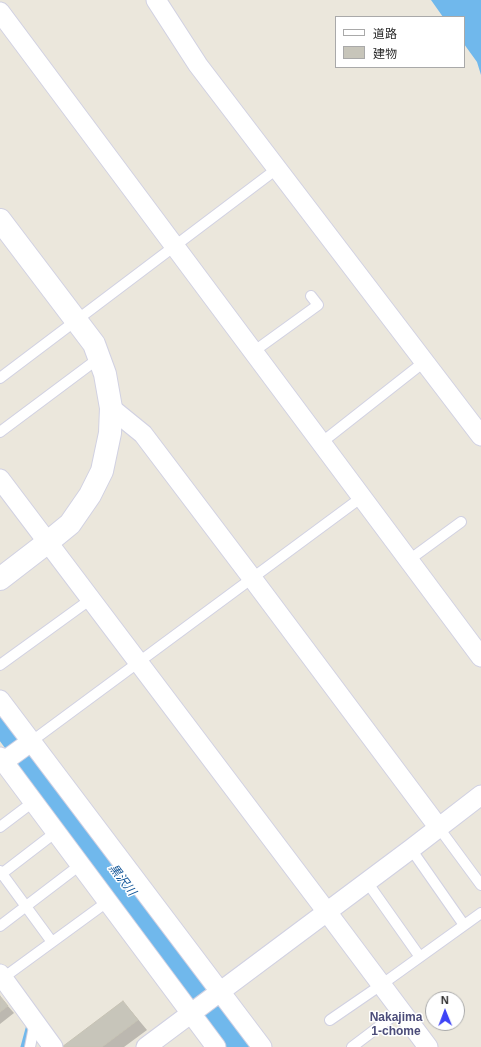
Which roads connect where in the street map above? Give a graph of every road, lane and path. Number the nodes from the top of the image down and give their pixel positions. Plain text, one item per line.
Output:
1 (156, 0) edge
2 (0, 12) edge
3 (278, 168) junction
4 (0, 220) edge
5 (174, 246) junction
6 (311, 296) dead end
7 (76, 321) junction
8 (253, 352) junction
9 (99, 358) junction
10 (424, 362) junction
11 (0, 378) edge
12 (111, 408) junction
13 (0, 432) edge
14 (481, 436) edge
15 (321, 443) junction
16 (0, 479) edge
17 (362, 497) junction
18 (461, 522) dead end
19 (48, 542) junction
20 (409, 560) junction
21 (252, 578) junction
22 (0, 579) edge
23 (91, 599) junction
24 (481, 657) edge
25 (138, 662) junction
26 (0, 665) edge
27 (0, 700) edge
28 (32, 741) junction
29 (2, 760) edge
30 (481, 795) edge
31 (33, 802) junction
32 (0, 827) edge
33 (439, 828) junction
34 (56, 832) junction
35 (411, 849) junction
36 (80, 865) junction
37 (1, 873) edge
38 (367, 882) junction
39 (481, 885) edge
40 (107, 902) junction
41 (26, 906) junction
42 (327, 912) junction
43 (481, 913) edge
44 (464, 925) junction
45 (0, 926) edge
46 (52, 942) junction
47 (420, 957) junction
48 (2, 976) edge
49 (382, 985) junction
50 (221, 991) junction
51 (401, 1010) junction
52 (191, 1014) junction
53 (330, 1020) dead end
54 (35, 1022) junction
55 (30, 1047) edge
56 (53, 1047) edge
57 (146, 1047) edge
58 (216, 1047) edge
59 (262, 1047) edge
60 (352, 1047) edge
61 (428, 1047) edge

1 - 3 street
2 - 5 street
3 - 5 lane
3 - 10 street
4 - 7 street
5 - 7 lane
5 - 8 street
6 - 8 lane
7 - 9 street
7 - 11 lane
8 - 15 street
9 - 12 street
9 - 13 lane
10 - 14 street
10 - 15 lane
12 - 19 street
12 - 21 street
15 - 17 street
16 - 19 street
17 - 20 street
17 - 21 lane
18 - 20 lane
19 - 22 street
19 - 23 street
20 - 24 street
21 - 25 lane
21 - 33 street
23 - 25 street
23 - 26 lane
25 - 28 lane
25 - 42 street
27 - 28 street
28 - 29 street
28 - 50 street
29 - 31 street
30 - 33 street
31 - 32 lane
31 - 34 street
33 - 35 street
33 - 39 lane
34 - 36 street
34 - 37 lane
35 - 38 street
35 - 44 lane
36 - 40 street
36 - 41 lane
37 - 41 lane
38 - 42 street
38 - 47 lane
40 - 46 lane
40 - 52 street
41 - 45 lane
41 - 46 lane
42 - 49 street
42 - 50 street
43 - 44 lane
44 - 47 lane
46 - 48 lane
47 - 49 lane
48 - 54 street
49 - 51 street
49 - 53 lane
50 - 52 street
50 - 59 street
51 - 60 lane
51 - 61 street
52 - 57 street
52 - 58 street
54 - 55 lane
54 - 56 street

